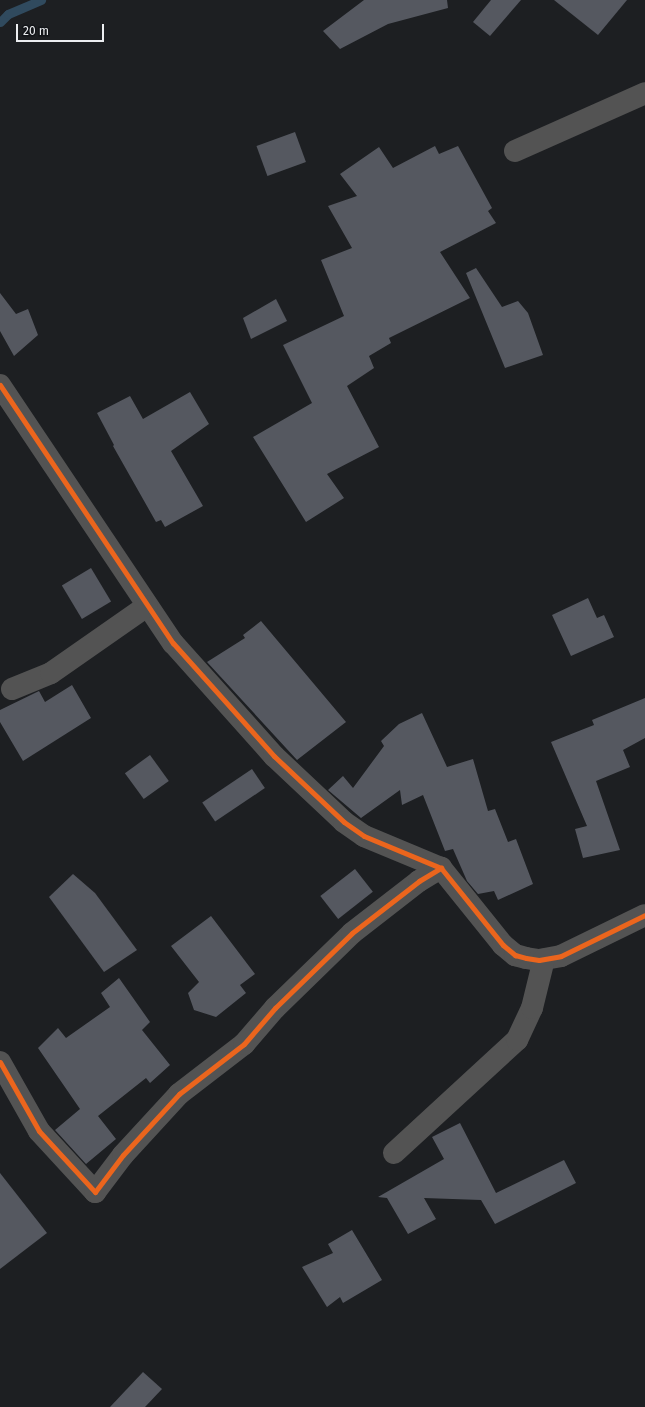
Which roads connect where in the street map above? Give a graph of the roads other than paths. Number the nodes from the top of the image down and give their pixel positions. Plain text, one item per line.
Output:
1 (645, 93) edge
2 (515, 151) dead end
3 (0, 385) edge
4 (147, 606) junction
5 (12, 689) dead end
6 (441, 868) junction
7 (645, 916) edge
8 (544, 959) junction
9 (0, 1062) edge
10 (394, 1153) dead end

1 - 2 street
3 - 4 street
4 - 5 street
4 - 6 street
6 - 8 street
6 - 9 street
7 - 8 street
8 - 10 street

